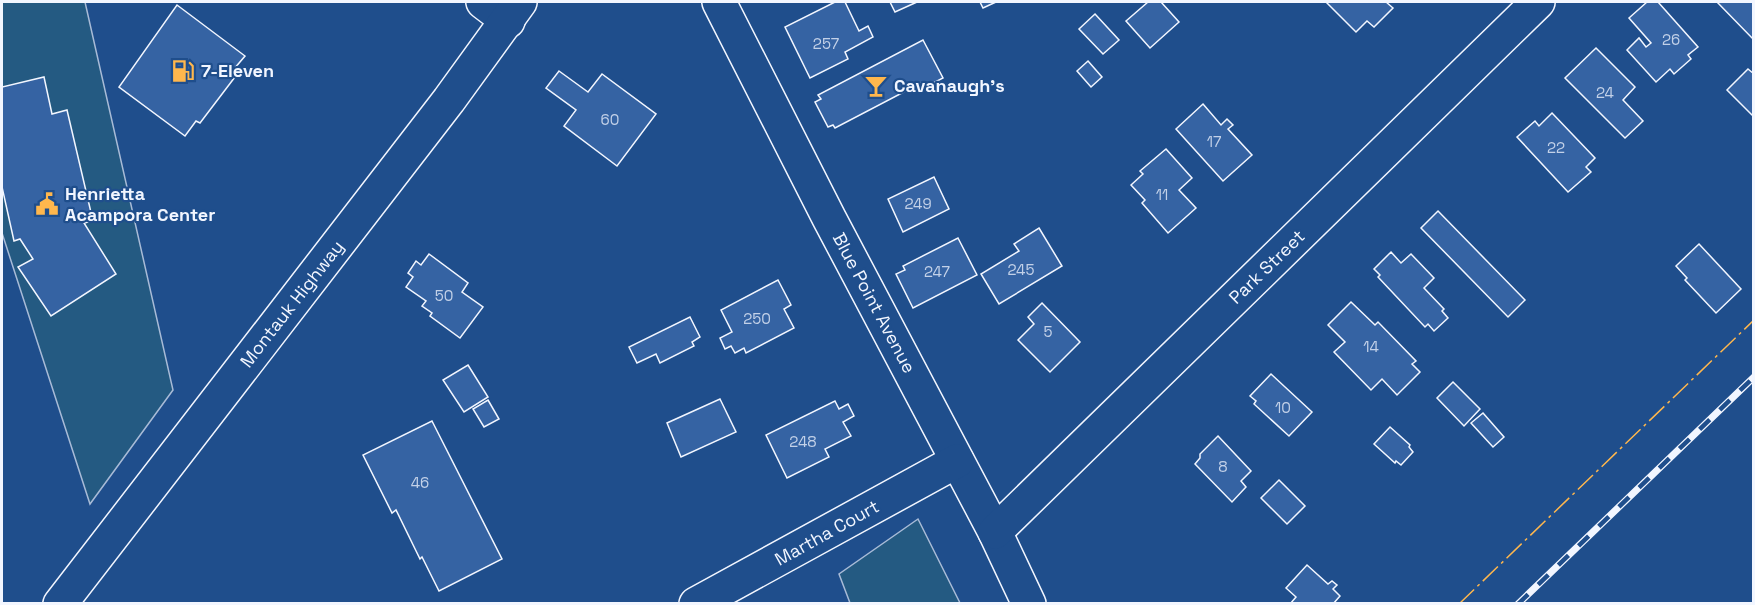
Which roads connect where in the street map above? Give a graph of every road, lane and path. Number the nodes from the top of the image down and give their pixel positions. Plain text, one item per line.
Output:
1 (719, 2) edge
2 (1538, 2) edge
3 (504, 8) edge
4 (957, 461) junction
5 (995, 532) junction
6 (60, 603) edge
7 (696, 603) edge
8 (1029, 603) edge

1 - 4 street, Blue Point Avenue
2 - 5 street, Park Street
3 - 6 street, Montauk Highway
4 - 5 street, Blue Point Avenue
4 - 7 street, Martha Court
5 - 8 street, Blue Point Avenue

